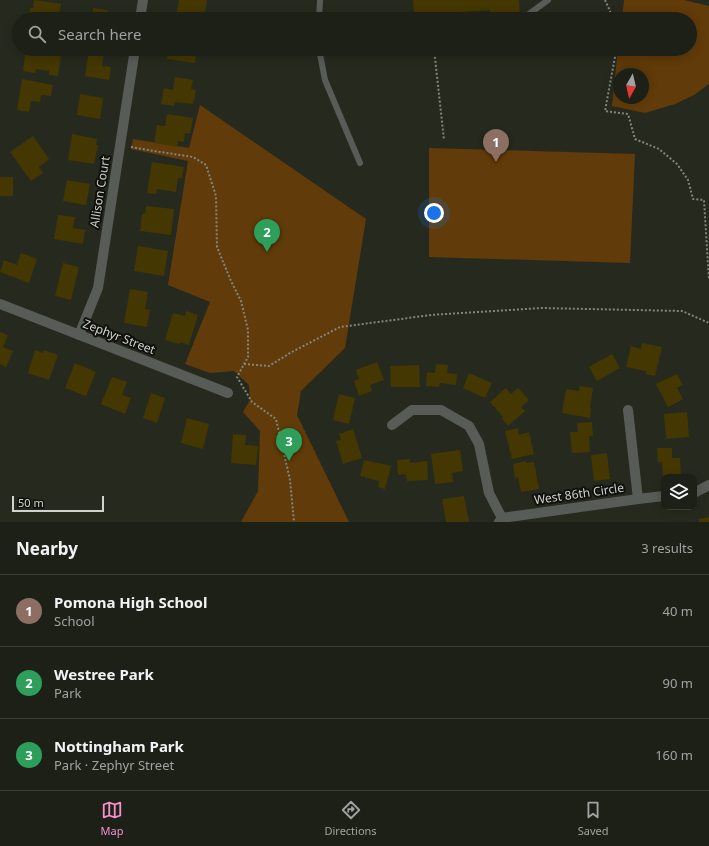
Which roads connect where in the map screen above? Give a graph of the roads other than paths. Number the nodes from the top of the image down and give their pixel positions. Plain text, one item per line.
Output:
1 (143, 0) edge
2 (320, 0) edge
3 (548, 0) edge
4 (141, 12) edge
5 (319, 12) edge
6 (532, 12) edge
7 (134, 56) edge
8 (320, 56) edge
9 (360, 164) dead end
10 (0, 304) edge
11 (79, 335) junction
12 (228, 393) dead end
13 (628, 410) dead end
14 (392, 425) dead end
15 (709, 485) edge
16 (697, 491) edge
17 (661, 496) edge
18 (638, 499) junction
19 (501, 520) edge

1 - 4 street
2 - 5 lane
3 - 6 lane
7 - 11 street, Allison Court
8 - 9 lane
10 - 11 street, Zephyr Street
11 - 12 street, Zephyr Street
13 - 18 street
14 - 19 street
15 - 16 street
17 - 18 street, West 86th Circle
18 - 19 street, West 86th Circle

